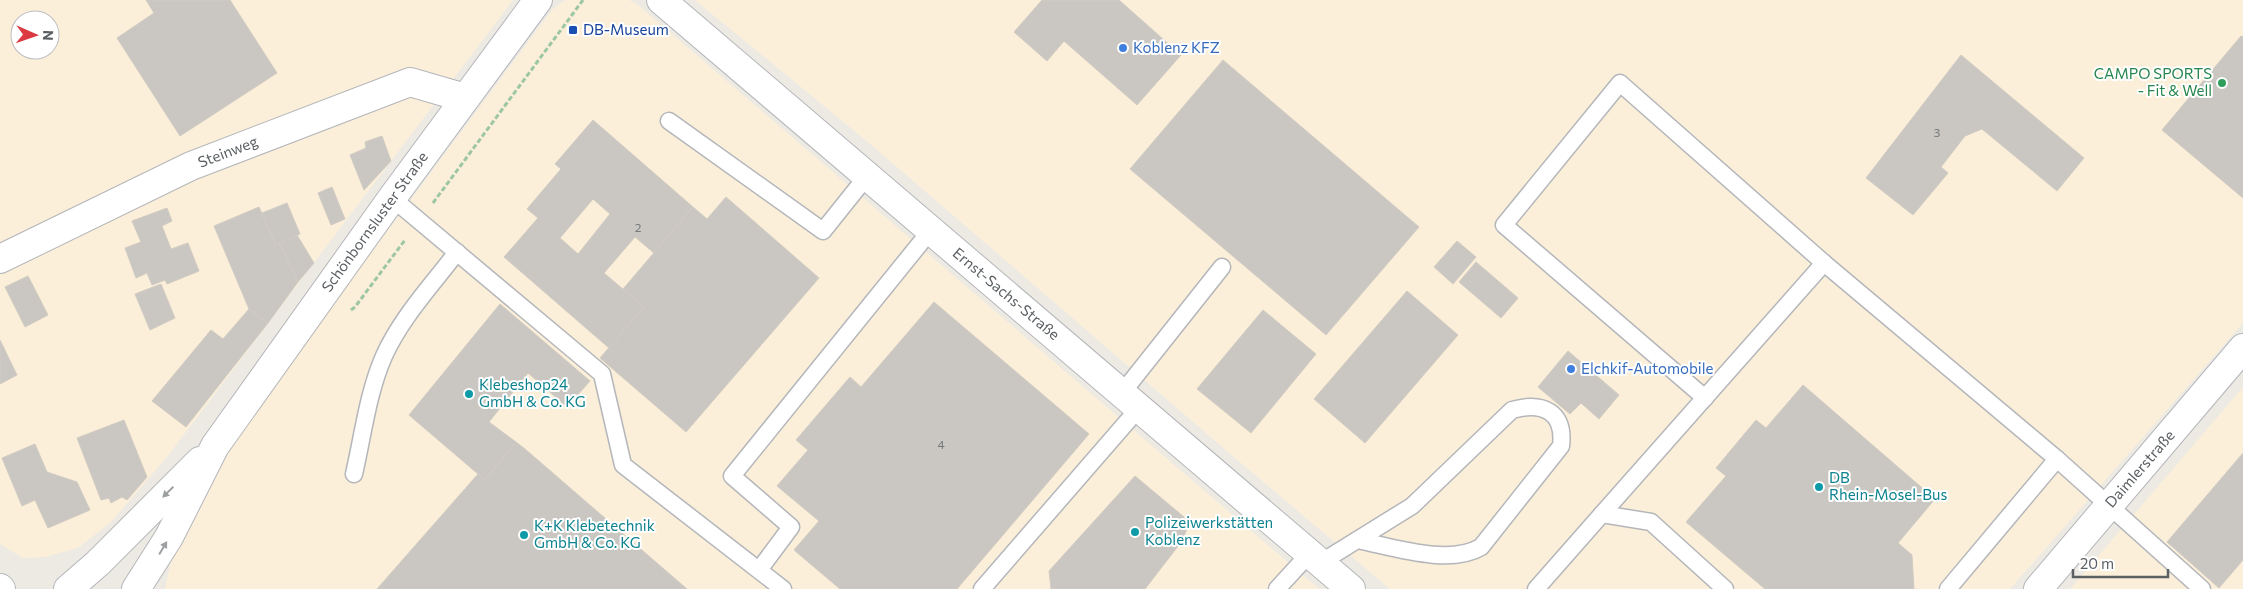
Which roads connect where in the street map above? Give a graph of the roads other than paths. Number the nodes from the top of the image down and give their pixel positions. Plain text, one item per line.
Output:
1 (538, 0) edge
2 (661, 0) edge
3 (465, 98) junction
4 (669, 121) dead end
5 (867, 176) junction
6 (392, 198) junction
7 (931, 230) junction
8 (457, 252) junction
9 (0, 259) edge
10 (1824, 263) junction
11 (1222, 267) dead end
12 (2243, 348) edge
13 (1705, 398) junction
14 (1130, 400) junction
15 (215, 446) junction
16 (2057, 459) junction
17 (354, 474) dead end
18 (2109, 505) junction
19 (1602, 514) junction
20 (1357, 540) junction
21 (1315, 558) junction
22 (759, 570) junction
23 (140, 586) edge
24 (68, 589) edge
25 (783, 589) edge
26 (982, 589) edge
27 (1277, 589) edge
28 (1351, 589) edge
29 (1536, 589) edge
30 (1725, 589) edge
31 (1948, 589) edge
32 (2038, 589) edge
33 (2202, 589) edge

1 - 3 street, Schönbornsluster Straße
2 - 5 street, Ernst-Sachs-Straße
3 - 6 street, Schönbornsluster Straße
3 - 9 street, Steinweg
4 - 5 lane
5 - 7 street, Ernst-Sachs-Straße
6 - 8 lane
6 - 15 street, Schönbornsluster Straße
7 - 14 street, Ernst-Sachs-Straße
7 - 22 lane
8 - 17 lane
8 - 22 lane
10 - 13 lane
10 - 13 lane
10 - 16 lane
11 - 14 lane
12 - 18 street, Daimlerstraße
13 - 19 lane
14 - 21 street, Ernst-Sachs-Straße
14 - 26 lane
23 -> 15 street, Schönbornsluster Straße
15 -> 24 street, Schönbornsluster Straße
16 - 18 lane
16 - 31 lane
18 - 32 street, Daimlerstraße
18 - 33 lane
19 - 29 lane
19 - 30 lane
20 - 20 lane
20 - 21 lane
21 - 27 lane
21 - 28 street, Ernst-Sachs-Straße
22 - 25 lane

